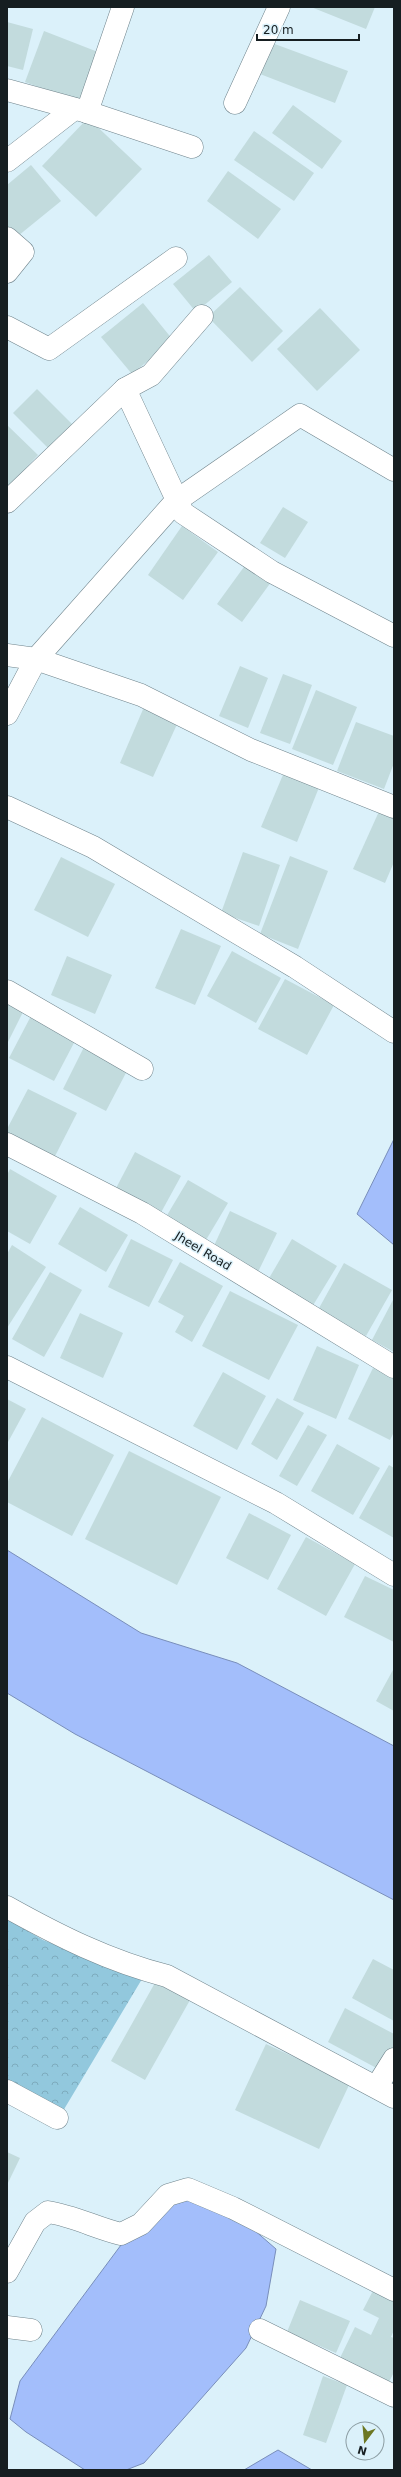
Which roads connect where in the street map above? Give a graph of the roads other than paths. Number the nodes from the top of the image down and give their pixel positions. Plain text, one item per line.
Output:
1 (123, 7) edge
2 (279, 7) edge
3 (7, 90) edge
4 (235, 103) dead end
5 (80, 110) junction
6 (192, 146) dead end
7 (7, 161) edge
8 (7, 238) edge
9 (176, 258) dead end
10 (7, 272) edge
11 (202, 316) dead end
12 (7, 327) edge
13 (125, 389) junction
14 (394, 470) edge
15 (176, 501) junction
16 (7, 502) edge
17 (394, 636) edge
18 (7, 655) edge
19 (36, 660) junction
20 (7, 714) edge
21 (7, 807) edge
22 (394, 807) edge
23 (7, 991) edge
24 (394, 1032) edge
25 (142, 1069) dead end
26 (7, 1144) edge
27 (7, 1367) edge
28 (394, 1367) edge
29 (394, 1575) edge
30 (7, 1907) edge
31 (394, 2059) edge
32 (7, 2091) edge
33 (385, 2092) edge
34 (57, 2118) dead end
35 (7, 2272) edge
36 (394, 2290) edge
37 (7, 2327) edge
38 (31, 2330) dead end
39 (260, 2330) dead end
40 (393, 2392) edge

1 - 5 street
2 - 4 street
3 - 5 street
5 - 6 street
5 - 7 street
8 - 10 street
9 - 12 street
11 - 13 street
13 - 15 street
13 - 16 street
14 - 15 street
15 - 17 street
15 - 19 street
18 - 19 street
19 - 20 street
19 - 22 street
21 - 24 street
23 - 25 street
26 - 28 street, Jheel Road
27 - 29 street
30 - 33 street
31 - 33 street
32 - 34 street
35 - 36 street
37 - 38 street
39 - 40 street

